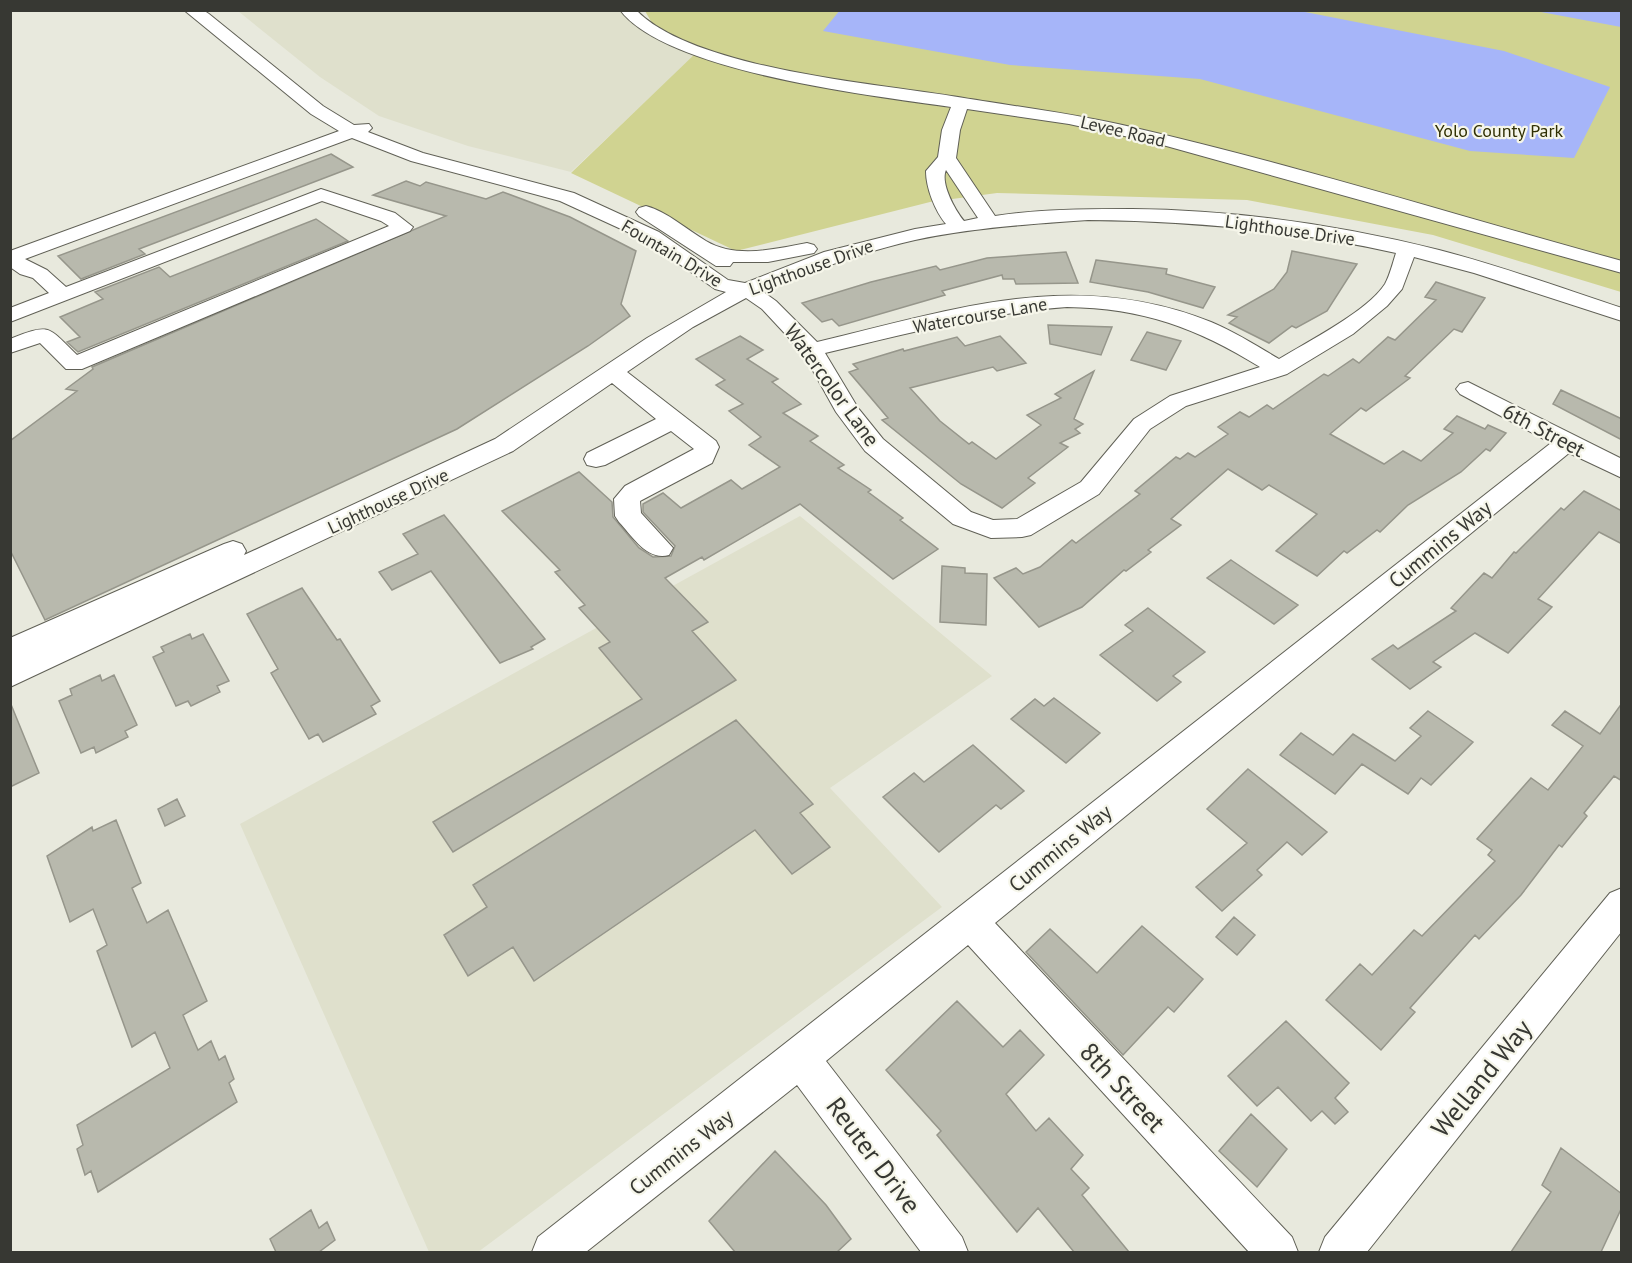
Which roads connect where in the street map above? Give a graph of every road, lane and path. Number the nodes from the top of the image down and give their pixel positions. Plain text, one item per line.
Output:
1 (191, 10) edge
2 (627, 10) edge
3 (286, 62) dead end
4 (316, 87) dead end
5 (332, 98) dead end
6 (961, 102) junction
7 (374, 123) junction
8 (352, 132) junction
9 (947, 158) junction
10 (595, 190) dead end
11 (627, 203) dead end
12 (984, 215) junction
13 (954, 221) junction
14 (696, 243) junction
15 (807, 249) junction
16 (1407, 249) junction
17 (17, 256) edge
18 (1622, 267) edge
19 (737, 283) junction
20 (64, 296) junction
21 (1622, 302) edge
22 (16, 314) edge
23 (1622, 315) edge
24 (43, 334) junction
25 (10, 347) edge
26 (812, 350) junction
27 (1279, 369) junction
28 (612, 372) junction
29 (1468, 389) dead end
30 (673, 420) junction
31 (1567, 442) junction
32 (596, 459) dead end
33 (1622, 470) edge
34 (660, 548) dead end
35 (10, 651) edge
36 (10, 675) edge
37 (1622, 904) edge
38 (969, 921) junction
39 (800, 1058) junction
40 (553, 1252) edge
41 (947, 1252) edge
42 (1277, 1252) edge
43 (1340, 1252) edge

1 - 8 street, Fountain Drive
2 - 6 street, Levee Road
3 - 4 street
5 - 7 street
6 - 9 street
6 - 18 street, Levee Road
7 - 8 street
7 - 10 street
8 - 17 street
8 - 19 street, Fountain Drive
9 - 12 street
9 - 13 street
11 - 14 street, Fountain Drive
12 - 13 street, Lighthouse Drive
12 - 16 street, Lighthouse Drive
12 - 21 street, Lighthouse Drive
13 - 15 street, Lighthouse Drive
13 - 19 street, Lighthouse Drive
14 - 15 street
14 - 19 street, Fountain Drive
15 - 19 street, Lighthouse Drive
16 - 23 street, Lighthouse Drive
16 - 27 street, Watercolor Lane
17 - 20 street
19 - 26 street, Watercolor Lane
19 - 28 street, Lighthouse Drive
19 - 35 street, Lighthouse Drive
20 - 22 street
20 - 24 street
22 - 24 street
24 - 25 street
26 - 27 street, Watercourse Lane
26 - 27 street, Watercolor Lane
28 - 30 street
28 - 36 street, Lighthouse Drive
29 - 31 street, 6th Street
30 - 32 street
30 - 34 street
31 - 33 street, 6th Street
31 - 38 street, Cummins Way
37 - 43 street, Welland Way
38 - 39 street, Cummins Way
38 - 42 street, 8th Street
39 - 40 street, Cummins Way
39 - 41 street, Reuter Drive

